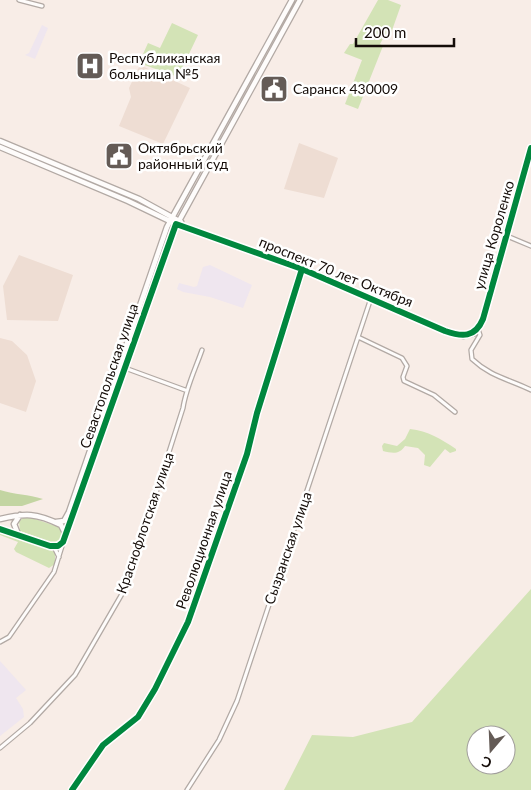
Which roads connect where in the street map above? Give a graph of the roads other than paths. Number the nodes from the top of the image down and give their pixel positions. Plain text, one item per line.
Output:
1 (19, 0) edge
2 (292, 0) edge
3 (300, 0) edge
4 (42, 6) dead end
5 (0, 141) edge
6 (0, 147) edge
7 (8, 147) junction
8 (531, 148) edge
9 (52, 162) junction
10 (50, 168) junction
11 (92, 179) junction
12 (91, 185) junction
13 (171, 219) junction
14 (178, 222) junction
15 (506, 236) junction
16 (531, 246) edge
17 (302, 269) junction
18 (148, 281) junction
19 (154, 283) junction
20 (143, 297) junction
21 (371, 298) junction
22 (149, 299) junction
23 (478, 329) junction
24 (358, 337) junction
25 (202, 350) dead end
26 (119, 366) junction
27 (125, 368) junction
28 (185, 390) junction
29 (531, 390) edge
30 (455, 412) dead end
31 (24, 513) junction
32 (0, 519) edge
33 (56, 522) junction
34 (0, 529) edge
35 (22, 536) junction
36 (66, 536) junction
37 (63, 542) junction
38 (54, 547) junction
39 (60, 558) junction
40 (0, 642) edge
41 (0, 748) edge
42 (72, 790) edge
43 (187, 790) edge

1 - 4 street
2 - 13 street, Севастопольская улица
3 - 14 street, Севастопольская улица
5 - 7 street, проспект 70 лет Октября
6 - 7 street, проспект 70 лет Октября
7 - 9 street, проспект 70 лет Октября
7 - 10 street, проспект 70 лет Октября
8 - 15 street, улица Короленко
9 - 10 street
9 - 11 street, проспект 70 лет Октября
10 - 12 street, проспект 70 лет Октября
11 - 12 street
11 - 13 street, проспект 70 лет Октября
12 - 13 street, проспект 70 лет Октября
13 - 14 street, проспект 70 лет Октября
13 - 18 street, Севастопольская улица
14 - 17 street, проспект 70 лет Октября
14 - 19 street, Севастопольская улица
15 - 16 street
15 - 23 street, улица Короленко
17 - 21 street, проспект 70 лет Октября
17 - 42 street, Революционная улица
18 - 19 street
18 - 20 street, Севастопольская улица
19 - 22 street, Севастопольская улица
20 - 22 street
20 - 26 street, Севастопольская улица
21 - 23 street, проспект 70 лет Октября
21 - 24 street, Сызранская улица
22 - 27 street, Севастопольская улица
23 - 29 street
24 - 30 street
24 - 43 street, Сызранская улица
25 - 28 street, Краснофлотская улица
26 - 27 street
26 - 33 street, Севастопольская улица
27 - 28 street
27 - 36 street, Севастопольская улица
28 - 41 street, Краснофлотская улица
31 - 32 street
31 - 33 street
31 - 35 street
33 - 36 street
34 - 35 street
35 - 38 street
36 - 37 street, Севастопольская улица
37 - 38 street
37 - 39 street
38 - 39 street
39 - 40 street

